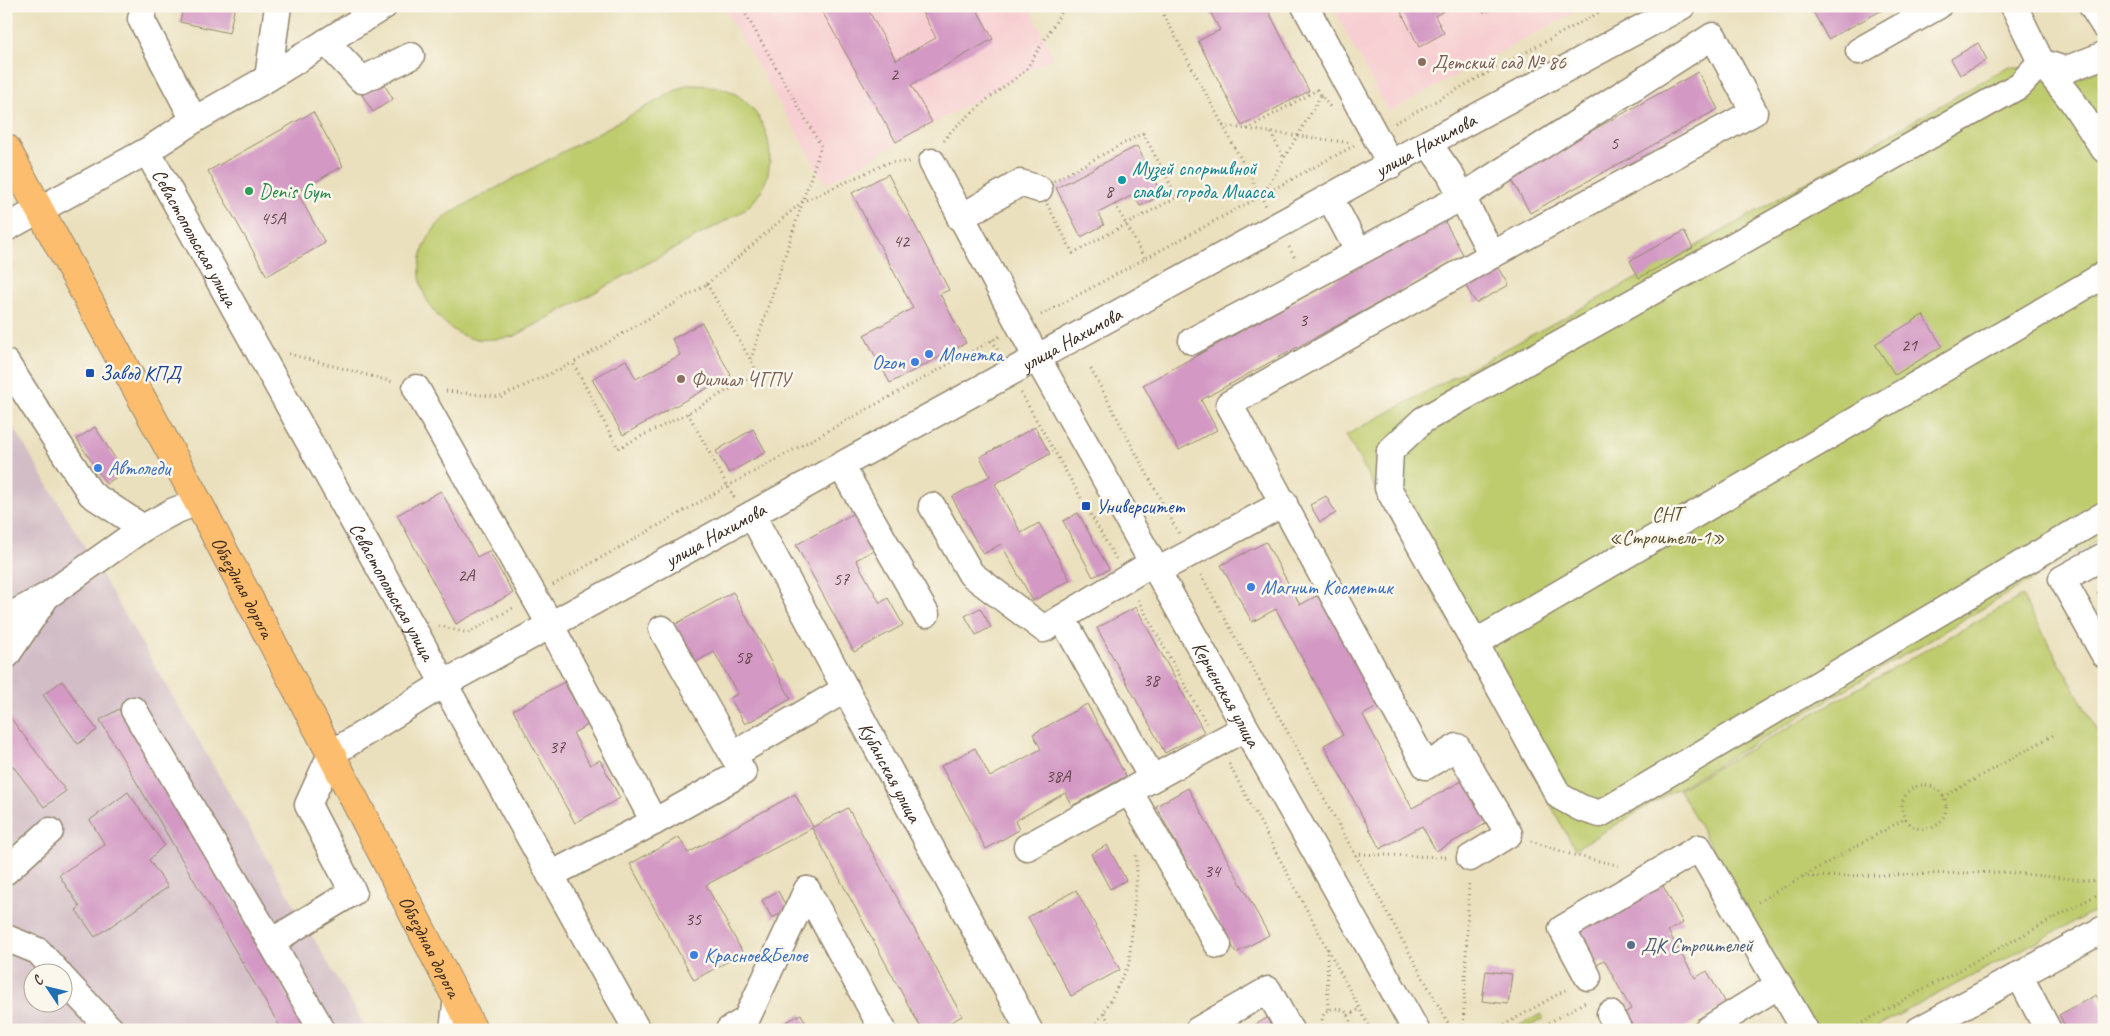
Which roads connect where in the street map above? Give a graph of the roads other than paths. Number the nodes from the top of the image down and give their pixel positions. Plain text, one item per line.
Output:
1 (144, 6) edge
2 (278, 6) edge
3 (1682, 6) edge
4 (1938, 6) edge
5 (2014, 6) edge
6 (2092, 6) edge
7 (380, 8) edge
8 (1313, 9) edge
9 (2104, 25) edge
10 (326, 42) junction
11 (1859, 51) dead end
12 (2104, 55) edge
13 (411, 56) dead end
14 (2041, 62) junction
15 (268, 78) junction
16 (194, 120) junction
17 (1428, 143) junction
18 (6, 148) edge
19 (2104, 149) edge
20 (148, 151) junction
21 (932, 162) road end
22 (1391, 165) junction
23 (1039, 189) road end
24 (1462, 197) junction
25 (1330, 198) junction
26 (39, 210) junction
27 (960, 218) junction
28 (6, 228) edge
29 (1358, 251) junction
30 (1492, 256) junction
31 (2104, 275) edge
32 (1192, 341) dead end
33 (1037, 358) junction
34 (6, 363) edge
35 (416, 388) dead end
36 (841, 466) junction
37 (198, 502) junction
38 (1284, 503) junction
39 (932, 506) dead end
40 (2104, 515) edge
41 (749, 516) junction
42 (143, 528) junction
43 (2104, 556) edge
44 (1155, 567) junction
45 (47, 596) junction
46 (926, 614) dead end
47 (6, 618) edge
48 (1062, 618) junction
49 (551, 626) junction
50 (662, 628) dead end
51 (1475, 643) junction
52 (2104, 654) edge
53 (6, 656) edge
54 (443, 684) junction
55 (846, 689) junction
56 (134, 710) dead end
57 (1245, 728) junction
58 (331, 754) junction
59 (733, 754) junction
60 (1152, 778) junction
61 (1129, 791) junction
62 (654, 822) junction
63 (50, 831) dead end
64 (1027, 847) dead end
65 (1470, 858) road end
66 (6, 871) edge
67 (550, 875) junction
68 (2104, 929) edge
69 (6, 938) edge
70 (270, 942) junction
71 (1218, 945) dead end
72 (50, 964) edge
73 (2019, 975) junction
74 (1779, 985) junction
75 (72, 989) edge
76 (457, 997) junction
77 (1602, 1005) edge
78 (1924, 1029) edge
79 (111, 1030) edge
80 (322, 1030) edge
81 (453, 1030) edge
82 (474, 1030) edge
83 (638, 1030) edge
84 (729, 1030) edge
85 (882, 1030) edge
86 (1029, 1030) edge
87 (1198, 1030) edge
88 (1290, 1030) edge
89 (1416, 1030) edge
90 (1707, 1030) edge
91 (1805, 1030) edge
92 (2048, 1030) edge

1 - 16 street
2 - 15 street
3 - 17 street, улица Нахимова
4 - 11 street
5 - 14 street
6 - 9 street
7 - 10 street
8 - 22 street
10 - 13 street
10 - 15 street
12 - 14 street
14 - 19 street
14 - 51 street
15 - 16 street
16 - 20 street
17 - 22 street, улица Нахимова
17 - 24 street
18 - 26 main road, Объездная дорога
20 - 26 street
20 - 54 street, Севастопольская улица
21 - 27 street, Керченская улица
22 - 25 street, улица Нахимова
23 - 27 street
24 - 29 street
24 - 30 street
24 - 30 street
25 - 29 street
25 - 33 street, улица Нахимова
26 - 28 street
26 - 37 main road, Объездная дорога
27 - 33 street, Керченская улица
29 - 32 street
30 - 38 street
31 - 51 street
33 - 36 street, улица Нахимова
33 - 44 street, Керченская улица
34 - 42 street
35 - 49 street
36 - 41 street, улица Нахимова
36 - 46 street
37 - 42 street
37 - 58 main road, Объездная дорога
38 - 44 street
38 - 65 street
39 - 48 street
40 - 51 street
41 - 49 street, улица Нахимова
41 - 55 street, Кубанская улица
42 - 45 street
43 - 52 street
44 - 48 street
44 - 57 street, Керченская улица
45 - 47 street
45 - 53 street
48 - 60 street
49 - 54 street, улица Нахимова
49 - 62 street
50 - 59 street
54 - 58 street, улица Нахимова
54 - 67 street, Севастопольская улица
55 - 59 street
55 - 86 street, Кубанская улица
56 - 70 street
57 - 60 street
57 - 89 street, Керченская улица
58 - 70 street
58 - 76 main road, Объездная дорога
59 - 62 street
60 - 61 street
61 - 64 street
61 - 71 street
62 - 67 street
63 - 66 street
67 - 83 street, Севастопольская улица
68 - 73 street
69 - 72 street
70 - 80 street
73 - 78 street
73 - 92 street
74 - 77 street
74 - 90 street
74 - 91 street
75 - 79 street
76 - 81 street
76 - 82 main road, Объездная дорога
84 - 85 street
87 - 88 street

